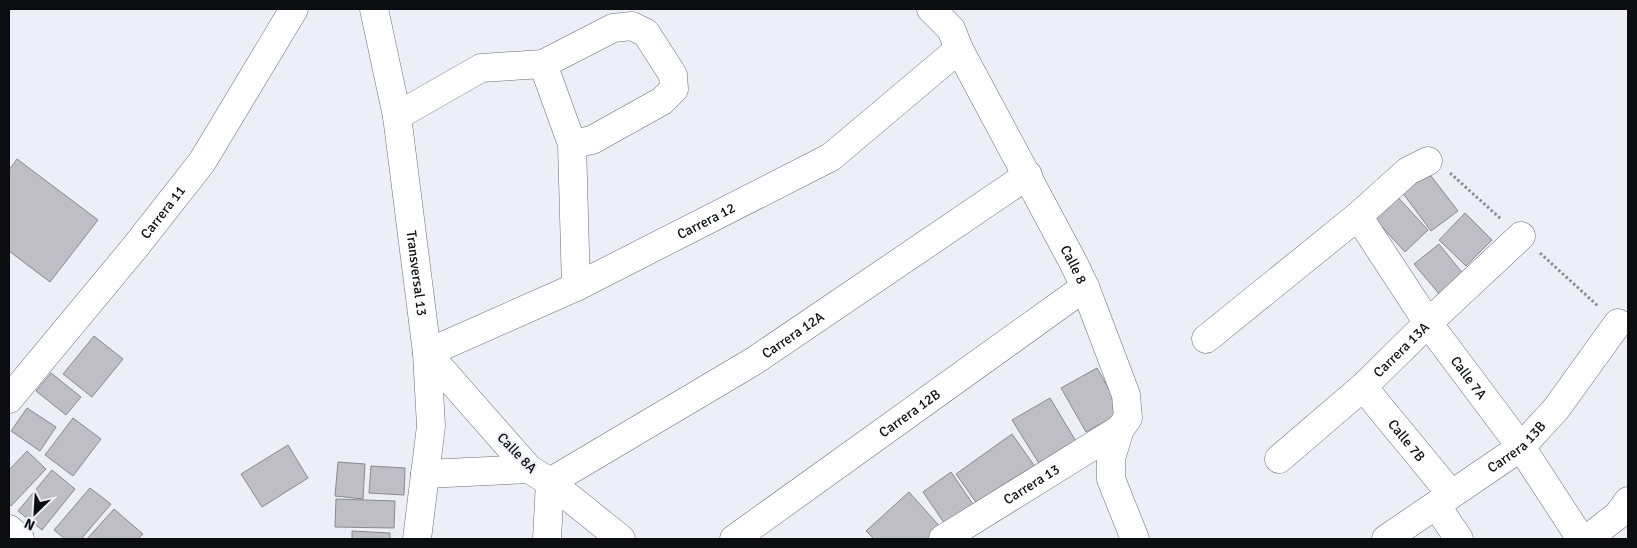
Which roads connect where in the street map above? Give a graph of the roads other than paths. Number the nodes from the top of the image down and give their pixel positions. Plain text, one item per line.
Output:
1 (294, 9) edge
2 (374, 9) edge
3 (931, 9) edge
4 (959, 49) junction
5 (543, 64) junction
6 (397, 116) junction
7 (572, 144) junction
8 (1428, 162) dead end
9 (1028, 175) junction
10 (1358, 216) junction
11 (1521, 236) dead end
12 (576, 287) junction
13 (1085, 287) junction
14 (1428, 323) junction
15 (1618, 323) dead end
16 (1206, 339) dead end
17 (427, 352) junction
18 (1363, 387) junction
19 (9, 399) edge
20 (1120, 429) junction
21 (1522, 447) junction
22 (1279, 459) dead end
23 (425, 474) junction
24 (540, 475) junction
25 (1443, 499) junction
26 (1628, 501) edge
27 (9, 529) edge
28 (20, 539) edge
29 (418, 539) edge
30 (547, 539) edge
31 (621, 539) edge
32 (734, 539) edge
33 (943, 539) edge
34 (1134, 539) edge
35 (1386, 539) edge
36 (1459, 539) edge
37 (1580, 539) edge
38 (1587, 539) edge

1 - 19 street, Carrera 11
2 - 6 street, Transversal 13
3 - 4 street, Calle 8
4 - 9 street, Calle 8
4 - 12 street, Carrera 12
5 - 6 street
5 - 7 street
5 - 7 street
6 - 17 street, Transversal 13
7 - 12 street
8 - 10 street
9 - 13 street, Calle 8
9 - 24 street, Carrera 12A
10 - 14 street, Calle 7A
10 - 16 street
11 - 14 street, Carrera 13A
12 - 17 street, Carrera 12
13 - 20 street, Calle 8
13 - 32 street, Carrera 12B
14 - 18 street, Carrera 13A
14 - 21 street, Calle 7A
15 - 21 street, Carrera 13B
17 - 23 street, Transversal 13
17 - 24 street, Calle 8A
18 - 22 street, Carrera 13A
18 - 25 street, Calle 7B
20 - 33 street, Carrera 13
20 - 34 street, Calle 8
21 - 25 street, Carrera 13B
21 - 37 street, Calle 7A
23 - 24 street
23 - 29 street, Transversal 13
24 - 30 street
24 - 31 street, Calle 8A
25 - 35 street, Carrera 13B
25 - 36 street, Calle 7B
26 - 38 street
27 - 28 street

